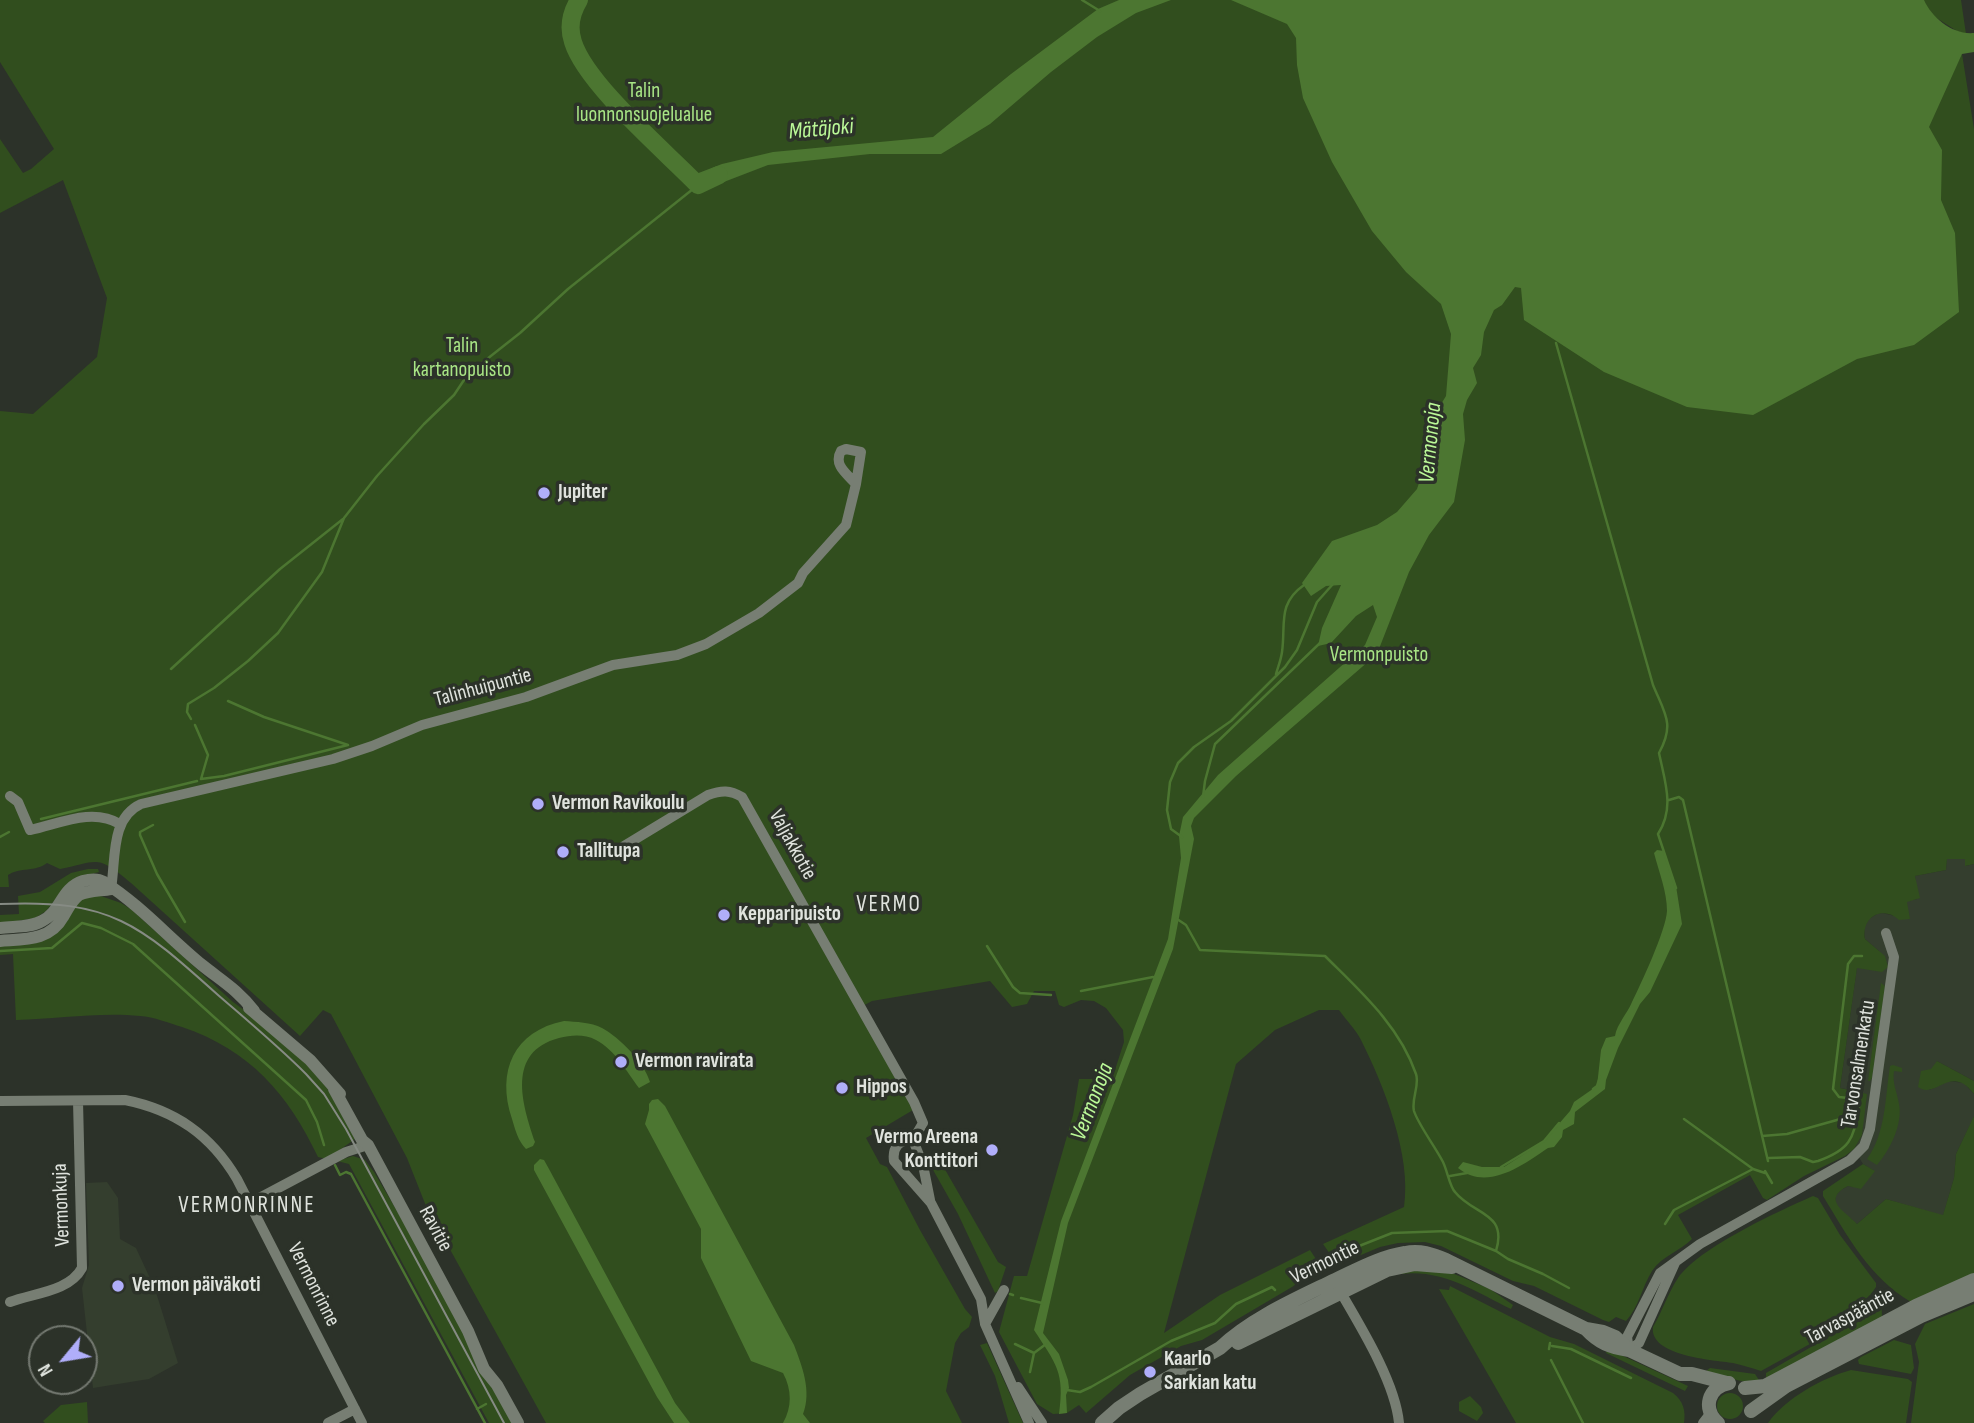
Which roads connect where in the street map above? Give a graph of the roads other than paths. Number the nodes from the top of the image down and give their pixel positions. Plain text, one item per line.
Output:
1 (856, 484) dead end
2 (10, 796) dead end
3 (120, 824) junction
4 (624, 846) dead end
5 (111, 889) junction
6 (0, 928) edge
7 (1886, 933) dead end
8 (0, 940) edge
9 (0, 1101) edge
10 (78, 1101) junction
11 (913, 1140) junction
12 (368, 1145) junction
13 (250, 1203) junction
14 (931, 1203) junction
15 (1974, 1280) edge
16 (1337, 1286) junction
17 (1004, 1290) dead end
18 (1974, 1294) edge
19 (10, 1302) dead end
20 (1919, 1311) junction
21 (985, 1324) junction
22 (1887, 1327) junction
23 (1629, 1350) junction
24 (1009, 1373) junction
25 (1680, 1374) junction
26 (1727, 1383) junction
27 (1745, 1388) junction
28 (1710, 1397) junction
29 (355, 1409) junction
30 (1746, 1419) edge
31 (1710, 1420) edge
32 (328, 1423) edge
33 (362, 1423) edge
34 (518, 1423) edge
35 (1029, 1423) edge
36 (1042, 1423) edge
37 (1102, 1423) edge
38 (1399, 1423) edge

1 - 3 street, Talinhuipuntie
2 - 3 street
3 - 5 street
4 - 11 street, Valjakkotie
5 - 6 street, Ravitie
5 - 8 street
5 - 12 street, Ravitie
7 - 23 street, Tarvonsalmenkatu
9 - 10 street, Vermonrinne
10 - 13 street, Vermonrinne
10 - 19 street, Vermonkuja
11 - 14 street, Valjakkotie
11 - 14 street, Valjakkotie
12 - 13 street
12 - 34 street, Ravitie
13 - 29 street, Vermonrinne
14 - 21 street, Valjakkotie
15 - 20 main road, Tarvaspääntie
16 - 23 main road, Vermontie
16 - 37 main road, Vermontie
16 - 38 street
17 - 21 street
18 - 20 main road, Tarvaspääntie
20 - 22 main road, Tarvaspääntie
21 - 24 street, Valjakkotie
22 - 27 main road, Tarvaspääntie
22 - 30 main road, Tarvaspääntie
23 - 25 main road, Vermontie
24 - 35 street, Valjakkotie
24 - 36 street, Valjakkotie
25 - 26 main road, Vermontie
25 - 28 main road, Vermontie
26 - 27 main road, Vermontie
26 - 28 main road
27 - 30 main road
28 - 31 main road
29 - 32 street
29 - 33 street, Vermonrinne

